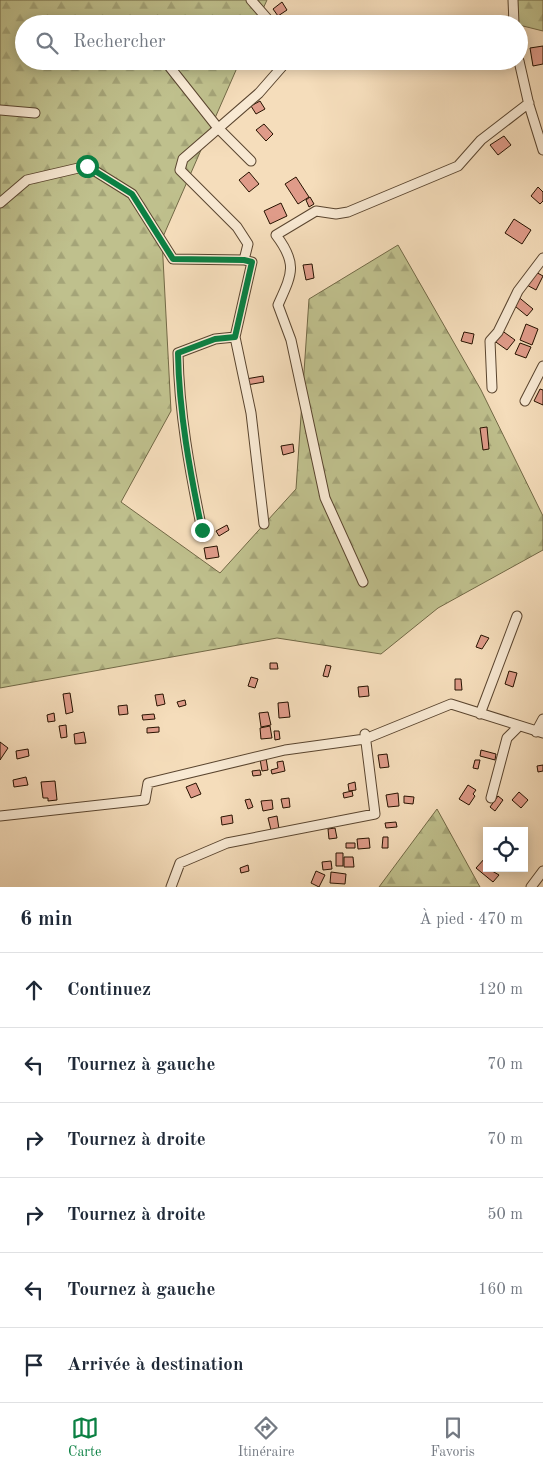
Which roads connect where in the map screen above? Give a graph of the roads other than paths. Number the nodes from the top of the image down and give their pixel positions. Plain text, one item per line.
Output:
1 (251, 0) edge
2 (513, 0) edge
3 (264, 15) edge
4 (514, 15) edge
5 (172, 70) edge
6 (279, 70) edge
7 (521, 70) edge
8 (529, 103) junction
9 (0, 110) edge
10 (35, 113) dead end
11 (218, 128) junction
12 (543, 150) edge
13 (251, 161) dead end
14 (0, 203) edge
15 (543, 258) edge
16 (244, 260) junction
17 (235, 337) junction
18 (543, 366) edge
19 (492, 388) dead end
20 (525, 401) dead end
21 (264, 524) dead end
22 (202, 530) dead end
23 (363, 582) dead end
24 (517, 616) dead end
25 (480, 714) junction
26 (543, 719) edge
27 (518, 726) junction
28 (540, 732) edge
29 (365, 736) junction
30 (491, 798) dead end
31 (0, 816) edge
32 (543, 871) edge
33 (171, 887) edge
34 (531, 887) edge

1 - 3 street
2 - 4 street
5 - 11 street
6 - 11 street
7 - 8 street
8 - 12 street
8 - 23 street
9 - 10 street
11 - 13 street
11 - 16 street
14 - 16 street
15 - 19 street
16 - 17 street
17 - 21 street
17 - 22 street
18 - 20 street
24 - 25 street
25 - 27 street
25 - 29 street
26 - 28 street
27 - 28 street
27 - 30 street
29 - 31 street
29 - 33 street
32 - 34 street

